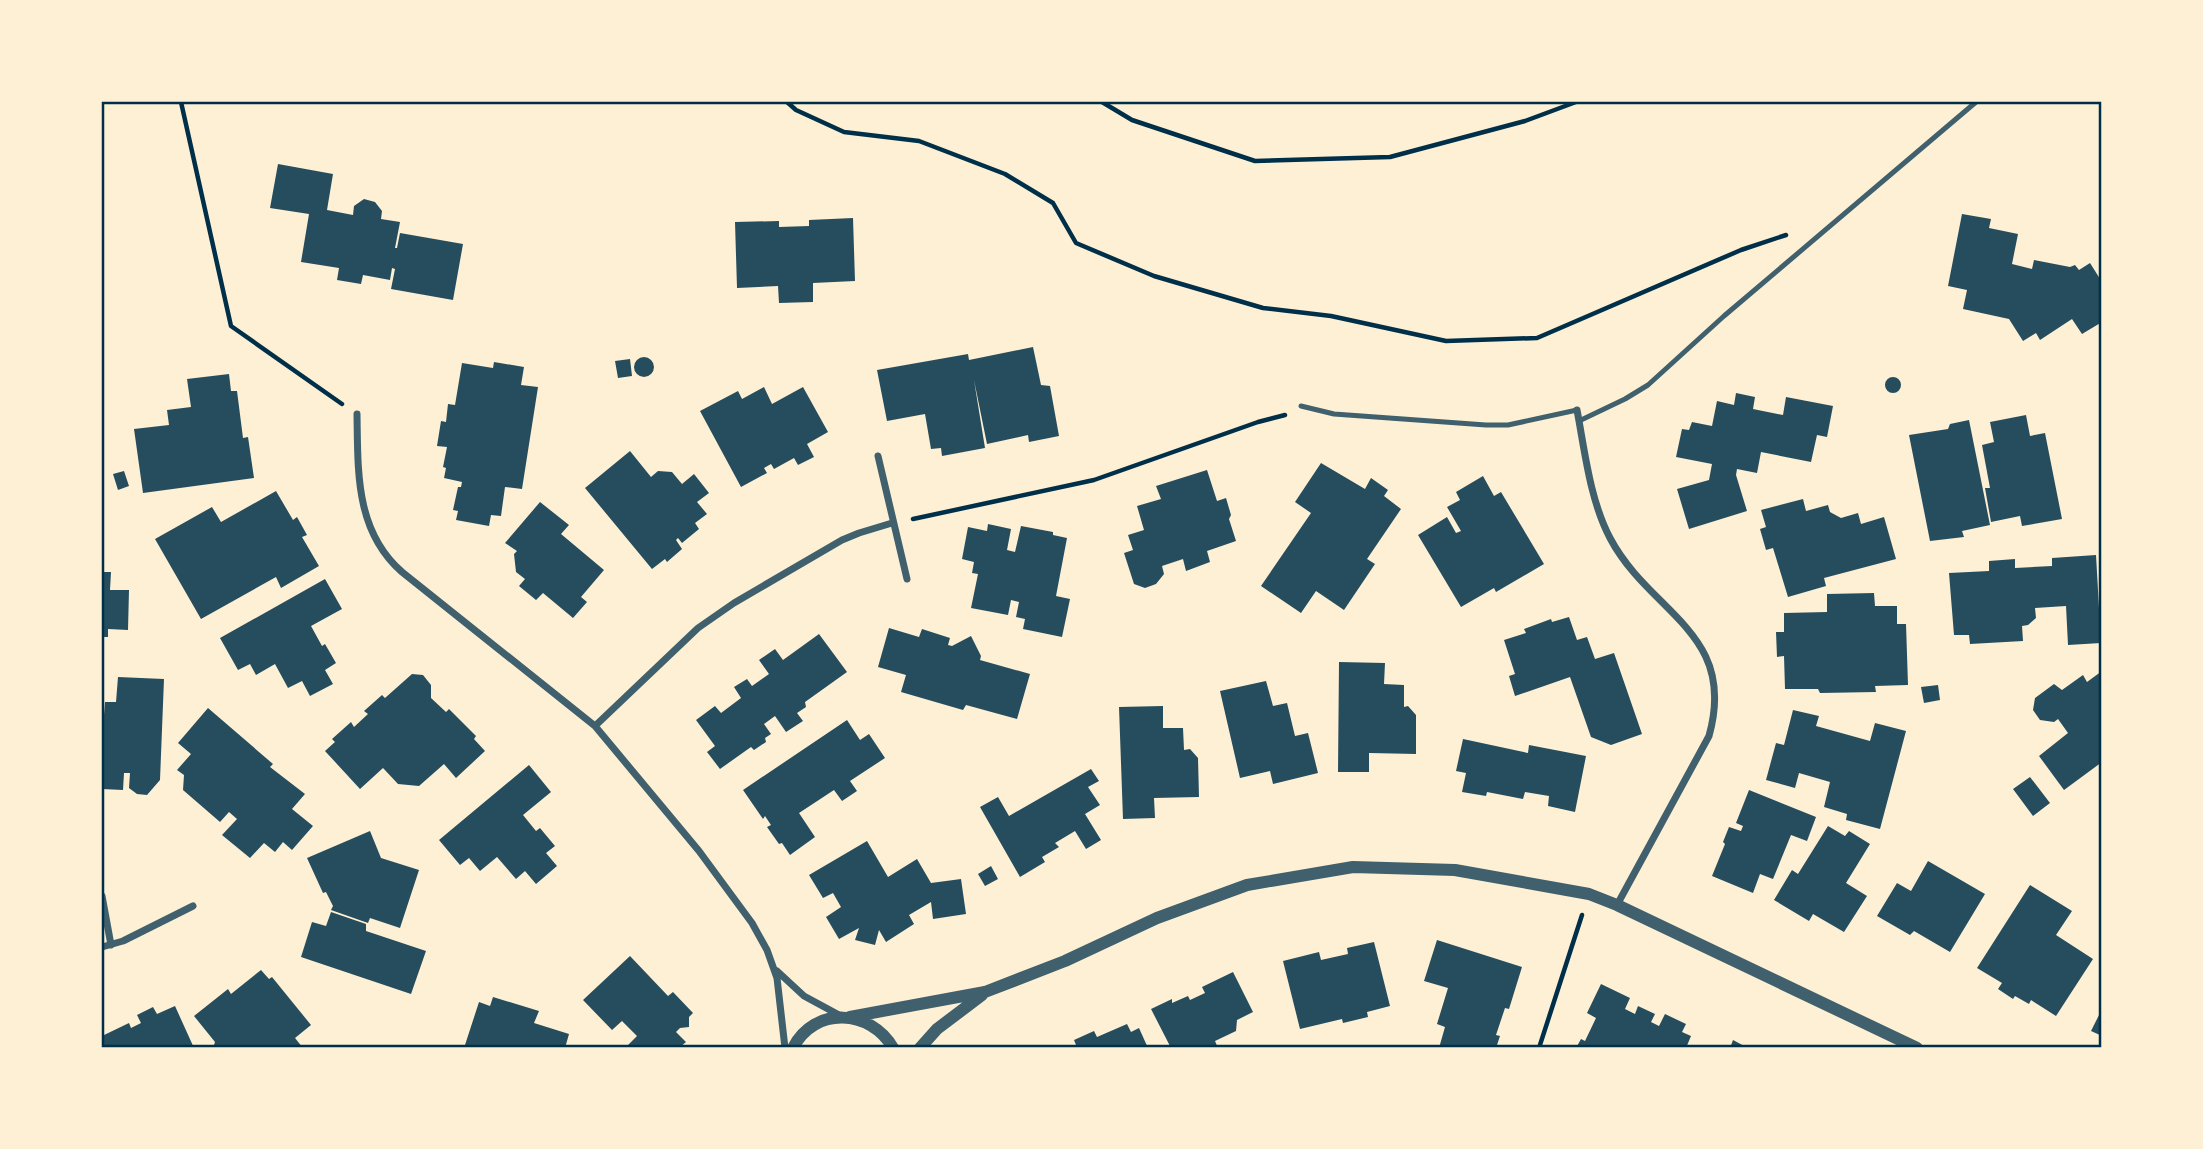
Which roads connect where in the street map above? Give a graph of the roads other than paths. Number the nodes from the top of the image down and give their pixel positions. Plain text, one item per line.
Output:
1 (1976, 102) edge
2 (1301, 406) dead end
3 (1577, 410) joint
4 (357, 414) road end
5 (1579, 421) junction
6 (878, 456) dead end
7 (892, 523) junction
8 (906, 579) dead end
9 (594, 726) junction
10 (102, 896) edge
11 (1617, 905) junction
12 (193, 906) dead end
13 (111, 945) junction
14 (102, 947) edge
15 (775, 967) junction
16 (985, 992) junction
17 (847, 1017) junction
18 (785, 1048) edge
19 (793, 1048) edge
20 (893, 1048) edge
21 (920, 1048) edge
22 (1917, 1048) edge

1 - 5 lane
2 - 3 lane
3 - 5 street
4 - 9 street
5 - 11 street
6 - 7 street
7 - 8 street
7 - 9 street
9 - 15 street
10 - 13 street
11 - 16 street
11 - 22 street
12 - 13 street
13 - 14 street
15 - 17 street
15 - 18 street
16 - 17 street
16 - 21 street
17 - 19 street
17 - 20 street

